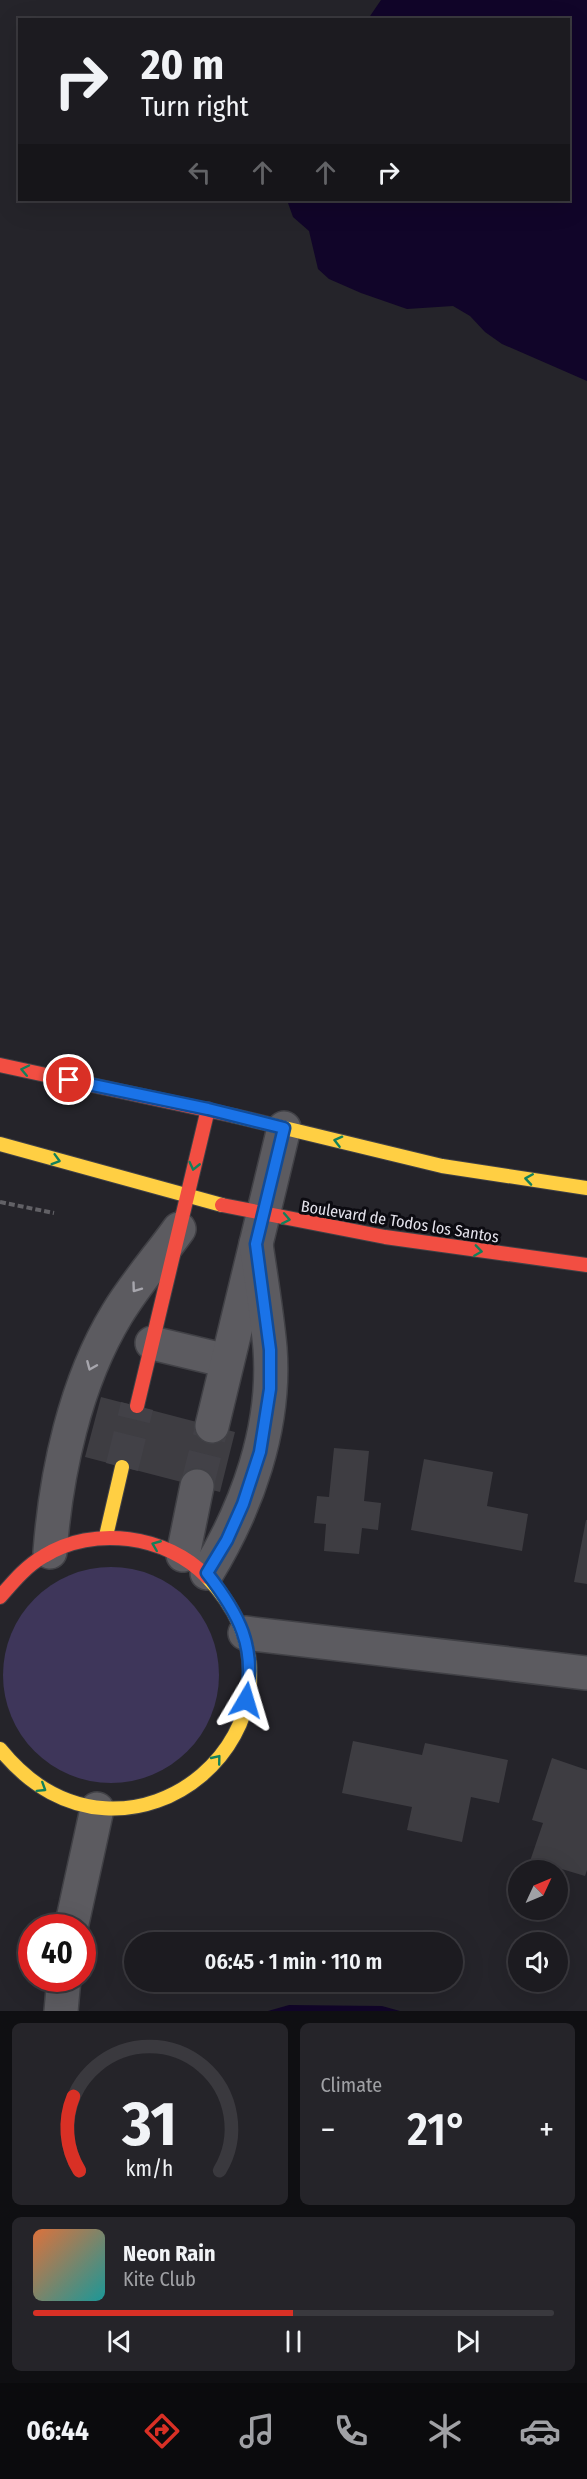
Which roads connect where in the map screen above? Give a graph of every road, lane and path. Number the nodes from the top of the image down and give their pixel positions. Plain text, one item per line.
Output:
1 (0, 1065) edge
2 (208, 1109) junction
3 (284, 1128) junction
4 (0, 1144) edge
5 (587, 1188) edge
6 (187, 1197) junction
7 (0, 1202) edge
8 (54, 1213) dead end
9 (179, 1228) junction
10 (260, 1229) junction
11 (587, 1265) edge
12 (152, 1343) junction
13 (228, 1361) junction
14 (137, 1406) tunnel mouth
15 (212, 1426) tunnel mouth
16 (122, 1467) tunnel mouth
17 (197, 1486) tunnel mouth
18 (106, 1536) junction
19 (50, 1552) junction
20 (195, 1564) junction
21 (0, 1597) edge
22 (244, 1633) junction
23 (586, 1674) edge
24 (0, 1749) edge
25 (97, 1809) junction
26 (74, 1914) edge
27 (63, 1992) edge
28 (61, 2011) edge

2 -> 1 street
2 - 3 street
2 -> 6 street
5 -> 3 street
3 - 10 street
4 -> 6 street, Boulevard de Todos los Santos
6 - 9 street
6 - 10 street, Boulevard de Todos los Santos
7 - 8 path
9 - 12 street
9 -> 19 street
10 -> 11 street, Boulevard de Todos los Santos
10 - 13 street
10 - 20 street
12 - 13 street
12 - 14 street
13 - 15 street
16 - 18 street
17 - 20 street
18 - 19 street
20 -> 18 street
19 - 21 street
20 - 22 street
22 - 23 street
25 -> 22 street
24 -> 25 street
25 - 26 street
27 - 28 street

